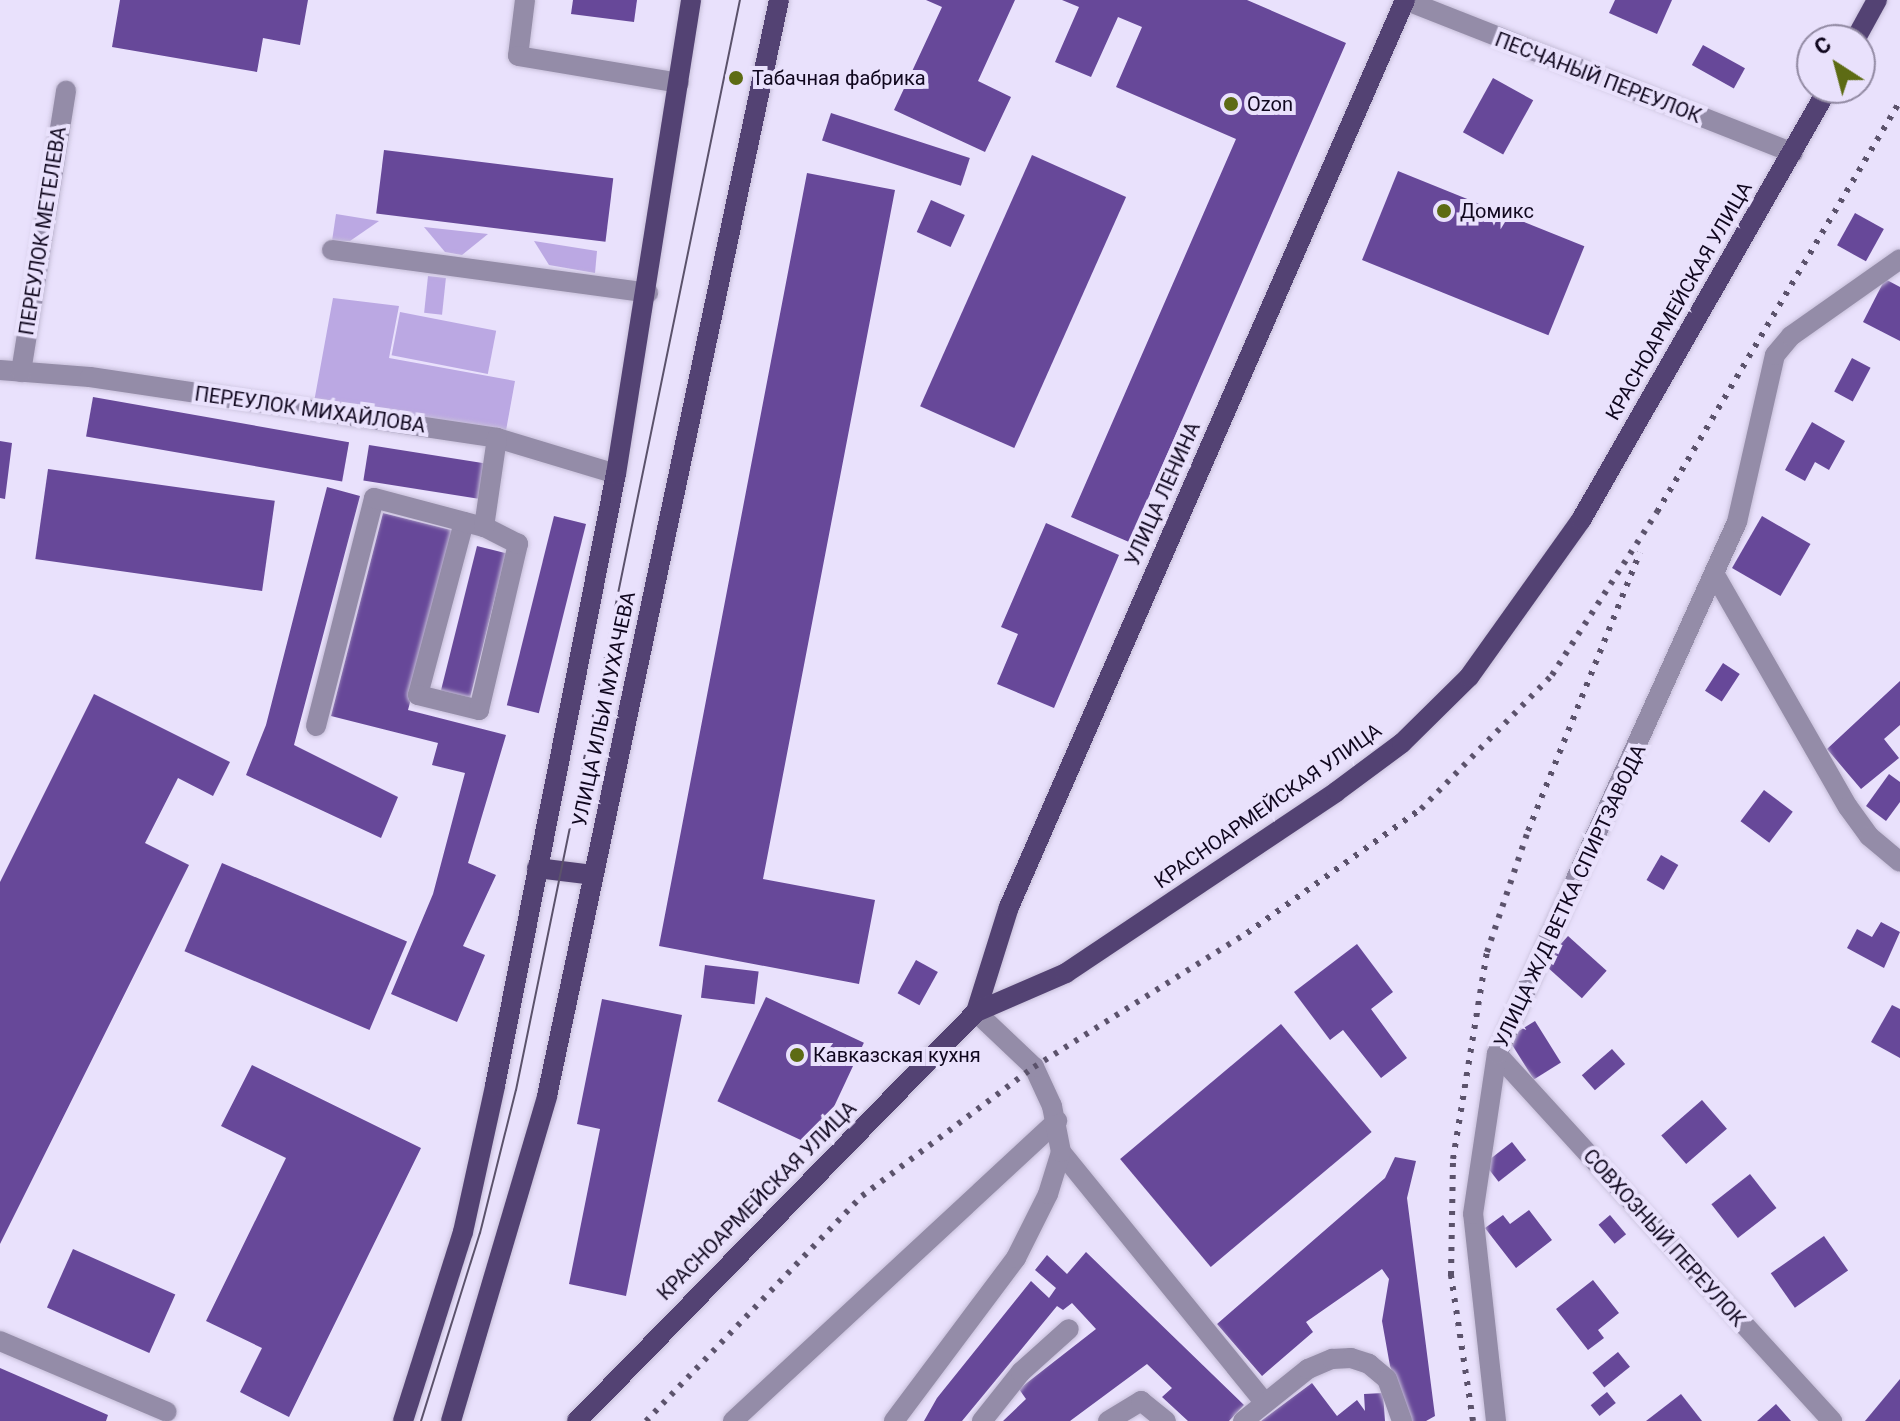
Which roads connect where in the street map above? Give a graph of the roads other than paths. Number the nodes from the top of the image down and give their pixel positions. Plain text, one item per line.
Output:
1 (525, 0) edge
2 (691, 0) edge
3 (779, 0) edge
4 (1405, 0) edge
5 (1877, 0) edge
6 (1864, 24) edge
7 (679, 83) junction
8 (66, 91) dead end
9 (1819, 104) edge
10 (1793, 153) junction
11 (332, 250) dead end
12 (1900, 259) edge
13 (648, 293) junction
14 (0, 370) edge
15 (21, 372) junction
16 (497, 438) junction
17 (616, 474) junction
18 (474, 525) junction
19 (1715, 575) junction
20 (316, 726) dead end
21 (1900, 862) edge
22 (537, 868) junction
23 (593, 875) junction
24 (976, 1012) junction
25 (1497, 1054) junction
26 (1057, 1121) junction
27 (1061, 1152) junction
28 (1069, 1329) dead end
29 (0, 1341) edge
30 (1264, 1402) junction
31 (167, 1412) dead end
32 (403, 1421) edge
33 (451, 1421) edge
34 (577, 1421) edge
35 (733, 1421) edge
36 (894, 1421) edge
37 (982, 1421) edge
38 (1108, 1421) edge
39 (1166, 1421) edge
40 (1243, 1421) edge
41 (1402, 1421) edge
42 (1496, 1421) edge
43 (1832, 1421) edge

1 - 7 street
2 - 7 main road, УЛИЦА ИЛЬИ МУХАЧЕВА
3 - 23 main road, УЛИЦА ИЛЬИ МУХАЧЕВА
4 - 10 street, ПЕСЧАНЫЙ ПЕРЕУЛОК
4 - 24 main road, УЛИЦА ЛЕНИНА
5 - 6 main road
7 - 13 main road, УЛИЦА ИЛЬИ МУХАЧЕВА
8 - 15 street, ПЕРЕУЛОК МЕТЕЛЕВА
9 - 10 main road, КРАСНОАРМЕЙСКАЯ УЛИЦА
10 - 24 main road, КРАСНОАРМЕЙСКАЯ УЛИЦА
11 - 13 street
12 - 19 street, УЛИЦА Ж/Д ВЕТКА СПИРТЗАВОДА
13 - 17 main road, УЛИЦА ИЛЬИ МУХАЧЕВА
14 - 15 street, ПЕРЕУЛОК МИХАЙЛОВА
15 - 16 street, ПЕРЕУЛОК МИХАЙЛОВА
16 - 17 street, ПЕРЕУЛОК МИХАЙЛОВА
16 - 18 street
17 - 22 main road, УЛИЦА ИЛЬИ МУХАЧЕВА
18 - 18 street
18 - 20 street
19 - 21 street
19 - 25 street, УЛИЦА Ж/Д ВЕТКА СПИРТЗАВОДА
22 - 23 main road
22 - 32 main road, УЛИЦА ИЛЬИ МУХАЧЕВА
23 - 33 main road, УЛИЦА ИЛЬИ МУХАЧЕВА
24 - 26 street
24 - 34 main road, КРАСНОАРМЕЙСКАЯ УЛИЦА
25 - 42 street, УЛИЦА Ж/Д ВЕТКА СПИРТЗАВОДА
25 - 43 street, СОВХОЗНЫЙ ПЕРЕУЛОК
26 - 27 street
26 - 35 street
27 - 30 street
27 - 36 street
28 - 37 street
29 - 31 street
30 - 40 street
30 - 41 street
38 - 39 street

